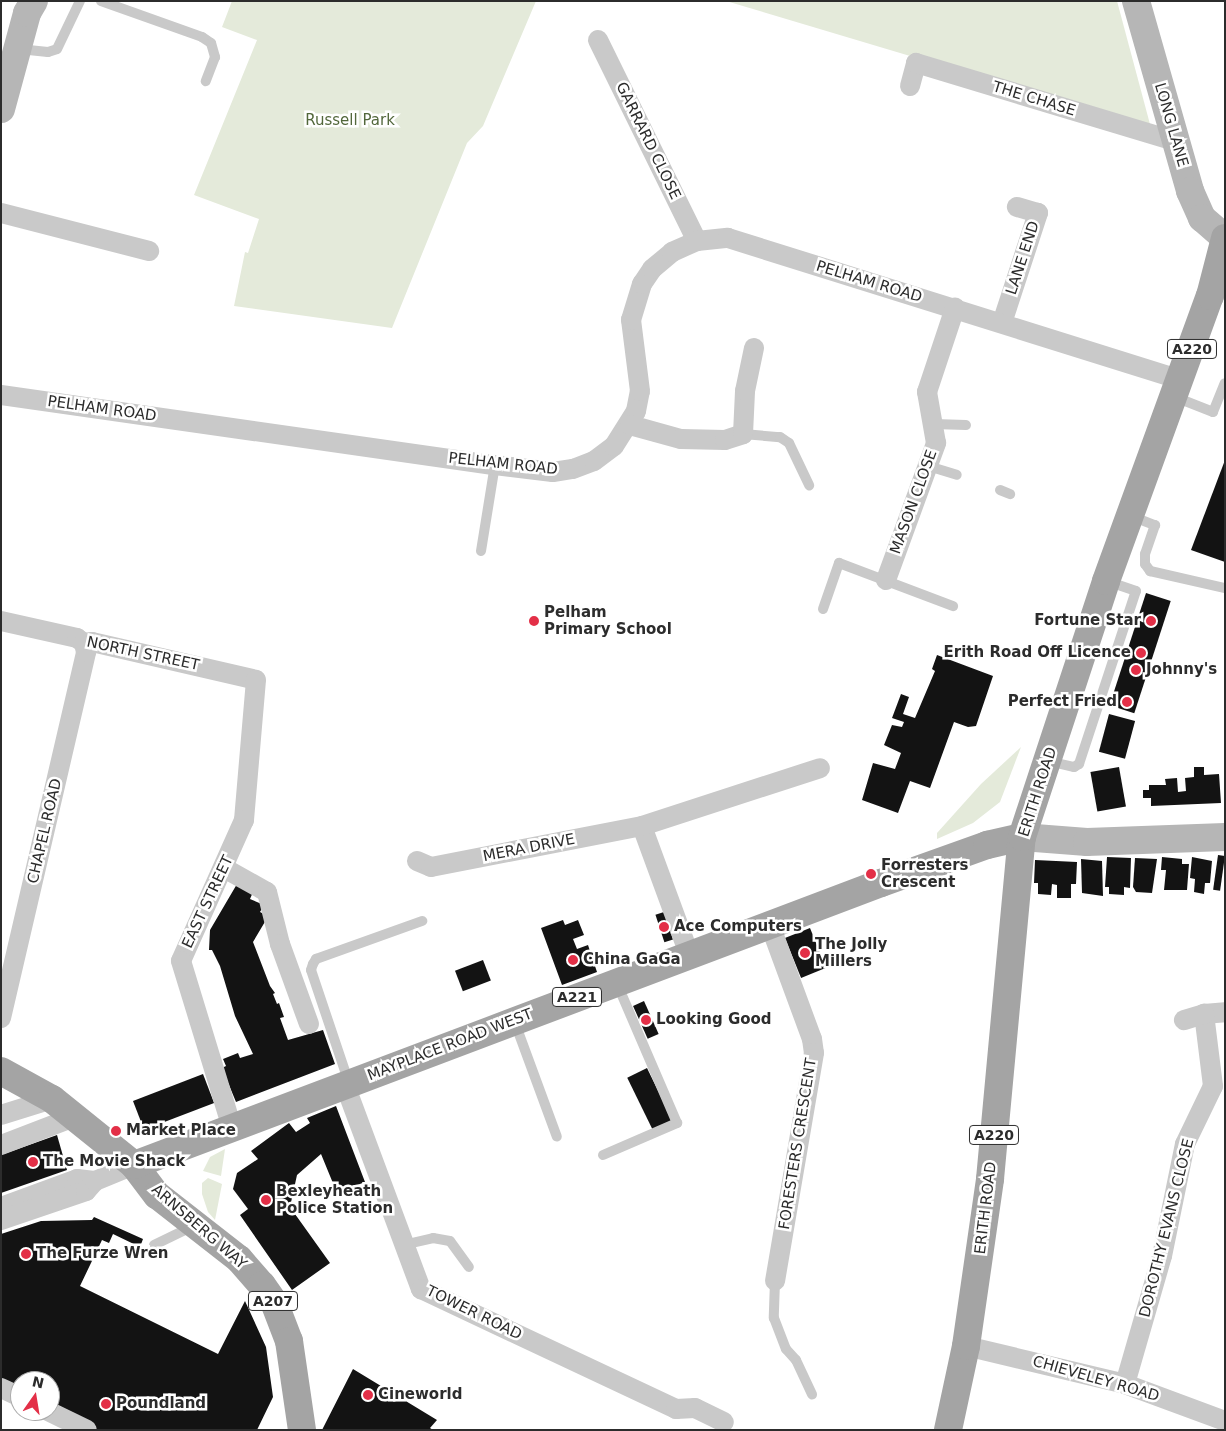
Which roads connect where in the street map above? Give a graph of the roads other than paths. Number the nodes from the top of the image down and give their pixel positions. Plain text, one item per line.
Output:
1 (34, 1) edge
2 (80, 1) edge
3 (101, 1) edge
4 (1136, 1) edge
5 (598, 40) dead end
6 (17, 49) junction
7 (206, 81) dead end
8 (910, 86) dead end
9 (1, 109) edge
10 (1176, 141) junction
11 (1017, 208) dead end
12 (1, 213) edge
13 (1225, 238) edge
14 (697, 241) junction
15 (149, 251) dead end
16 (955, 308) junction
17 (1002, 324) junction
18 (754, 348) dead end
19 (1225, 383) edge
20 (1178, 388) junction
21 (1, 395) edge
22 (934, 424) junction
23 (630, 425) junction
24 (966, 425) dead end
25 (743, 434) junction
26 (494, 465) junction
27 (928, 466) junction
28 (957, 475) dead end
29 (809, 485) dead end
30 (1130, 516) junction
31 (481, 551) dead end
32 (886, 580) junction
33 (1225, 588) edge
34 (953, 606) dead end
35 (823, 609) dead end
36 (1, 621) edge
37 (84, 643) junction
38 (256, 680) joint
39 (820, 768) dead end
40 (642, 826) junction
41 (1022, 837) junction
42 (1225, 837) edge
43 (417, 861) dead end
44 (224, 868) junction
45 (422, 921) dead end
46 (770, 925) junction
47 (689, 954) junction
48 (616, 983) junction
49 (1225, 1012) edge
50 (1204, 1014) junction
51 (1, 1018) edge
52 (514, 1020) junction
53 (1184, 1020) dead end
54 (309, 1024) dead end
55 (1, 1071) edge
56 (347, 1085) junction
57 (52, 1099) junction
58 (1, 1115) edge
59 (74, 1117) junction
60 (231, 1123) junction
61 (557, 1137) dead end
62 (1, 1144) edge
63 (603, 1155) dead end
64 (134, 1165) junction
65 (95, 1181) junction
66 (1, 1206) edge
67 (1, 1220) edge
68 (193, 1226) junction
69 (154, 1245) dead end
70 (402, 1245) junction
71 (469, 1267) dead end
72 (775, 1281) joint
73 (966, 1346) junction
74 (1125, 1384) junction
75 (296, 1386) junction
76 (812, 1394) dead end
77 (60, 1417) edge
78 (1225, 1421) edge
79 (724, 1422) dead end
80 (87, 1430) edge
81 (282, 1430) edge
82 (302, 1430) edge
83 (948, 1430) edge

1 - 6 street
2 - 6 lane
3 - 7 lane
4 - 10 street, LONG LANE
5 - 14 street, GARRARD CLOSE
6 - 9 street
8 - 10 street, THE CHASE
10 - 13 street, LONG LANE
11 - 17 street, LANE END
12 - 15 street
13 - 20 main road, ERITH ROAD / A220
14 - 16 street, PELHAM ROAD
14 - 23 street, PELHAM ROAD
16 - 17 street, PELHAM ROAD
16 - 22 street, MASON CLOSE
17 - 20 street, PELHAM ROAD
18 - 25 street
19 - 20 lane
20 - 30 main road, ERITH ROAD / A220
21 - 26 street, PELHAM ROAD
22 - 24 lane
22 - 27 street, MASON CLOSE
23 - 25 street
23 - 26 street, PELHAM ROAD
25 - 29 lane
26 - 31 lane
27 - 28 lane
27 - 32 street, MASON CLOSE
30 - 33 lane
30 - 41 main road, ERITH ROAD / A220
32 - 34 lane
32 - 35 lane
36 - 37 street, NORTH STREET
37 - 38 street, NORTH STREET
37 - 51 street, CHAPEL ROAD
38 - 44 street, EAST STREET
39 - 40 street, MERA DRIVE
40 - 43 street, MERA DRIVE
40 - 47 street
41 - 42 street
41 - 46 main road, MAYPLACE ROAD WEST / A221
41 - 73 main road, ERITH ROAD / A220
44 - 54 street
44 - 60 street, EAST STREET
45 - 56 lane
46 - 47 main road, MAYPLACE ROAD WEST / A221
46 - 72 street, FORESTERS CRESCENT
47 - 48 main road, MAYPLACE ROAD WEST / A221
48 - 52 main road, MAYPLACE ROAD WEST / A221
48 - 63 lane
49 - 50 street
50 - 53 street
50 - 74 street, DOROTHY EVANS CLOSE
52 - 56 main road, MAYPLACE ROAD WEST / A221
52 - 61 lane
55 - 57 main road, ARNSBERG WAY
56 - 60 main road, MAYPLACE ROAD WEST / A221
56 - 70 street, TOWER ROAD
57 - 58 street
57 - 59 main road, ARNSBERG WAY
59 - 62 street
59 - 64 main road, ARNSBERG WAY
60 - 64 main road, MAYPLACE ROAD WEST / A221
64 - 65 street
64 - 68 main road, ARNSBERG WAY / A207
65 - 66 street
65 - 67 street
68 - 69 lane
68 - 75 main road, ARNSBERG WAY / A207
70 - 71 lane
70 - 79 street, TOWER ROAD
72 - 76 lane
73 - 74 street, CHIEVELEY ROAD
73 - 83 main road, ERITH ROAD / A220
74 - 78 street, CHIEVELEY ROAD
75 - 81 main road, ARNSBERG WAY / A207
75 - 82 main road, ARNSBERG WAY / A207
77 - 80 street

